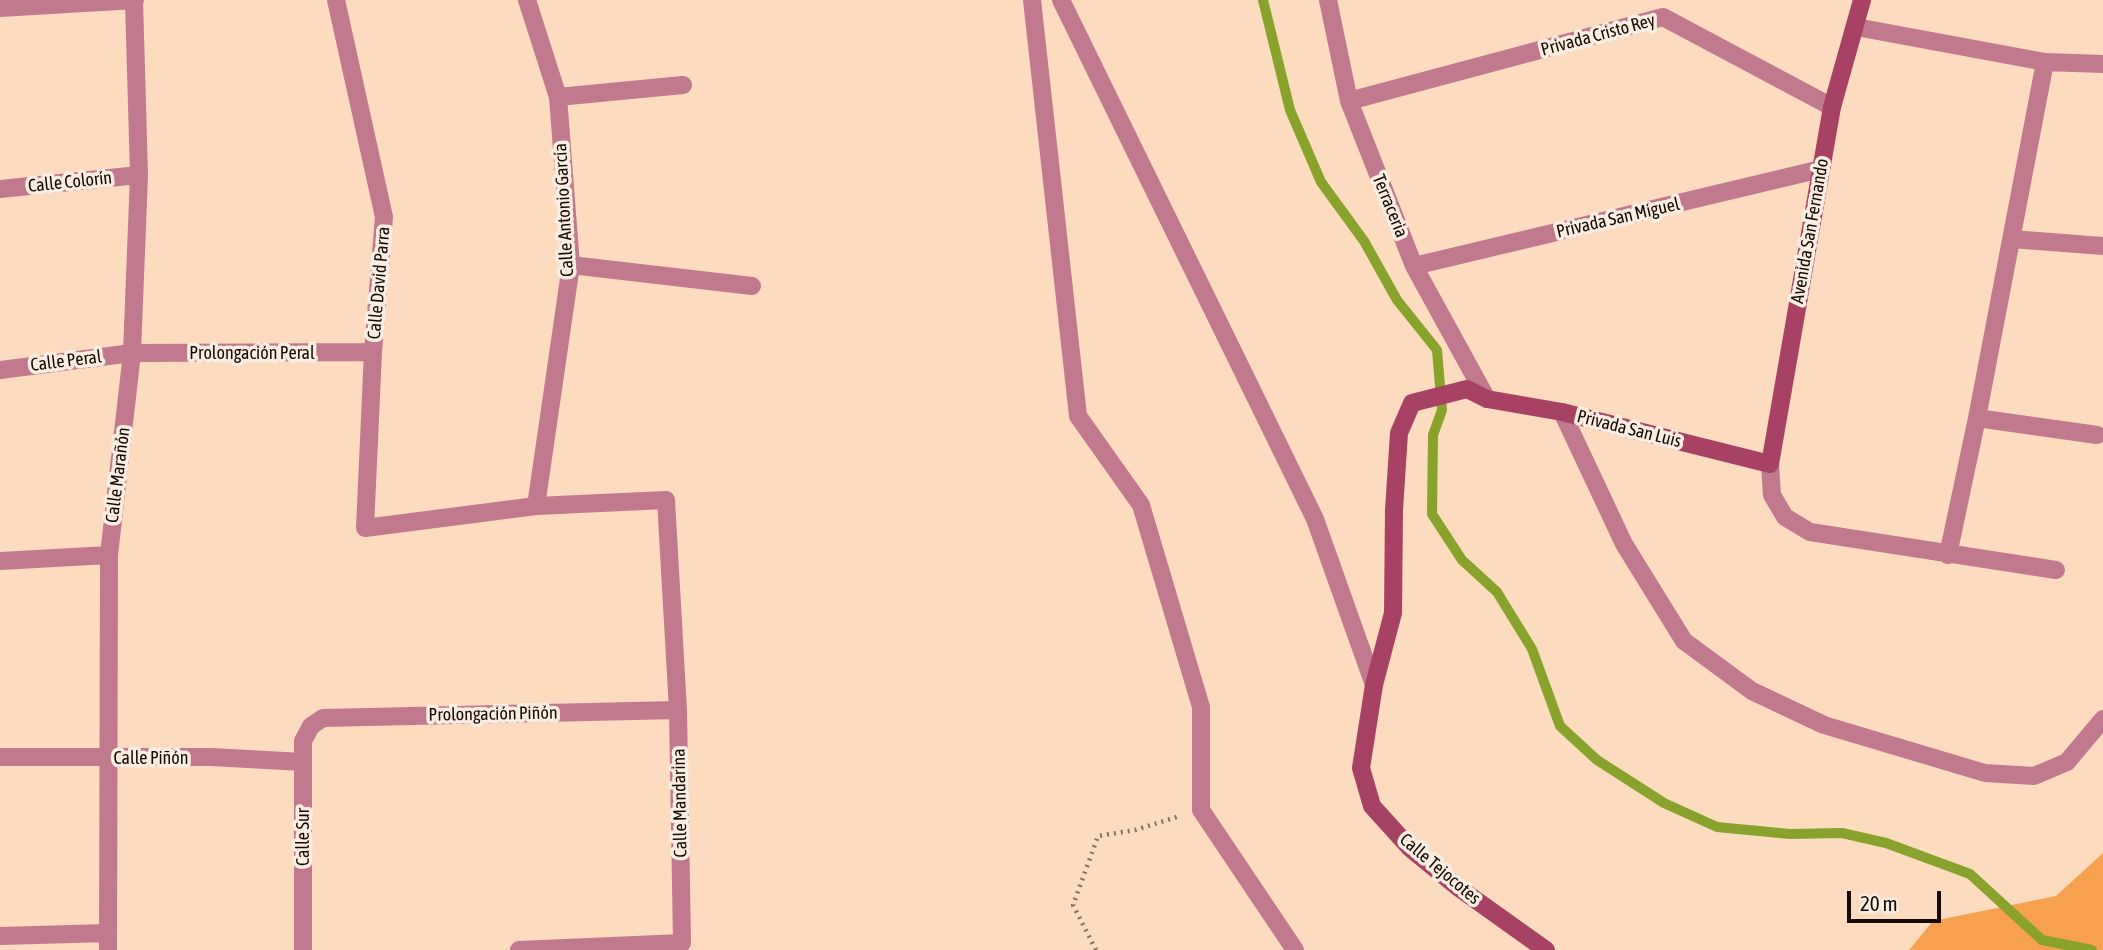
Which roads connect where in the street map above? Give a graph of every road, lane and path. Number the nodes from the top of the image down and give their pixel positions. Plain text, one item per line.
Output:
1 (135, 0) edge
2 (336, 0) edge
3 (527, 0) edge
4 (1031, 0) edge
5 (1061, 0) edge
6 (1328, 0) edge
7 (1862, 0) edge
8 (0, 8) edge
9 (1856, 27) junction
10 (2045, 62) junction
11 (2103, 64) edge
12 (683, 85) dead end
13 (558, 97) junction
14 (1349, 100) junction
15 (1832, 107) junction
16 (1821, 169) junction
17 (139, 175) junction
18 (0, 189) edge
19 (2012, 239) junction
20 (2103, 246) edge
21 (571, 265) junction
22 (1414, 266) junction
23 (752, 286) dead end
24 (373, 352) junction
25 (132, 353) junction
26 (0, 370) edge
27 (1426, 398) joint
28 (1487, 399) junction
29 (1562, 412) junction
30 (1978, 418) junction
31 (2097, 435) dead end
32 (1770, 464) junction
33 (536, 506) junction
34 (109, 555) junction
35 (1948, 555) junction
36 (0, 561) edge
37 (2056, 570) dead end
38 (1374, 685) junction
39 (678, 710) junction
40 (2103, 719) edge
41 (311, 726) joint
42 (0, 757) edge
43 (107, 758) junction
44 (303, 762) junction
45 (1201, 810) junction
46 (0, 936) edge
47 (108, 942) edge
48 (303, 950) edge
49 (519, 950) edge
50 (1096, 950) edge
51 (1295, 950) edge
52 (1546, 950) edge

1 - 8 street
1 - 17 street, Calle Marañón
2 - 24 street, Calle David Parra
3 - 13 street, Calle Antonio García
4 - 45 street
5 - 38 street
6 - 14 street, Terraceria
7 - 9 street, Avenida San Fernando
9 - 10 street
9 - 15 street, Avenida San Fernando
10 - 11 street
10 - 19 street
12 - 13 street
13 - 21 street, Calle Antonio García
14 - 15 street, Privada Cristo Rey
14 - 22 street, Terraceria
15 - 16 street, Avenida San Fernando
16 - 22 street, Privada San Miguel
16 - 32 street, Avenida San Fernando
17 - 18 street, Calle Colorín
17 - 25 street, Calle Marañón
19 - 20 street
19 - 30 street
21 - 23 street
21 - 33 street, Calle Antonio García
22 - 28 street, Terraceria
24 - 25 street, Prolongación Peral
24 - 33 street, Calle David Parra
25 - 26 street, Calle Peral
25 - 34 street, Calle Marañón
27 - 28 street, Privada San Luis
27 - 38 street, Calle Tejocotes
28 - 29 street, Privada San Luis
29 - 32 street, Privada San Luis
29 - 40 street
30 - 31 street
30 - 35 street
32 - 35 street
33 - 39 street, Calle Mandarina
34 - 36 street
34 - 43 street, Calle Marañón
35 - 37 street
38 - 52 street, Calle Tejocotes
39 - 41 street, Prolongación Piñón
39 - 49 street, Calle Mandarina
41 - 44 street, Calle Sur
42 - 43 street, Calle Piñón
43 - 44 street, Calle Piñón
43 - 47 street, Calle Marañón
44 - 48 street, Calle Sur
45 - 50 path
45 - 51 street
46 - 47 street

